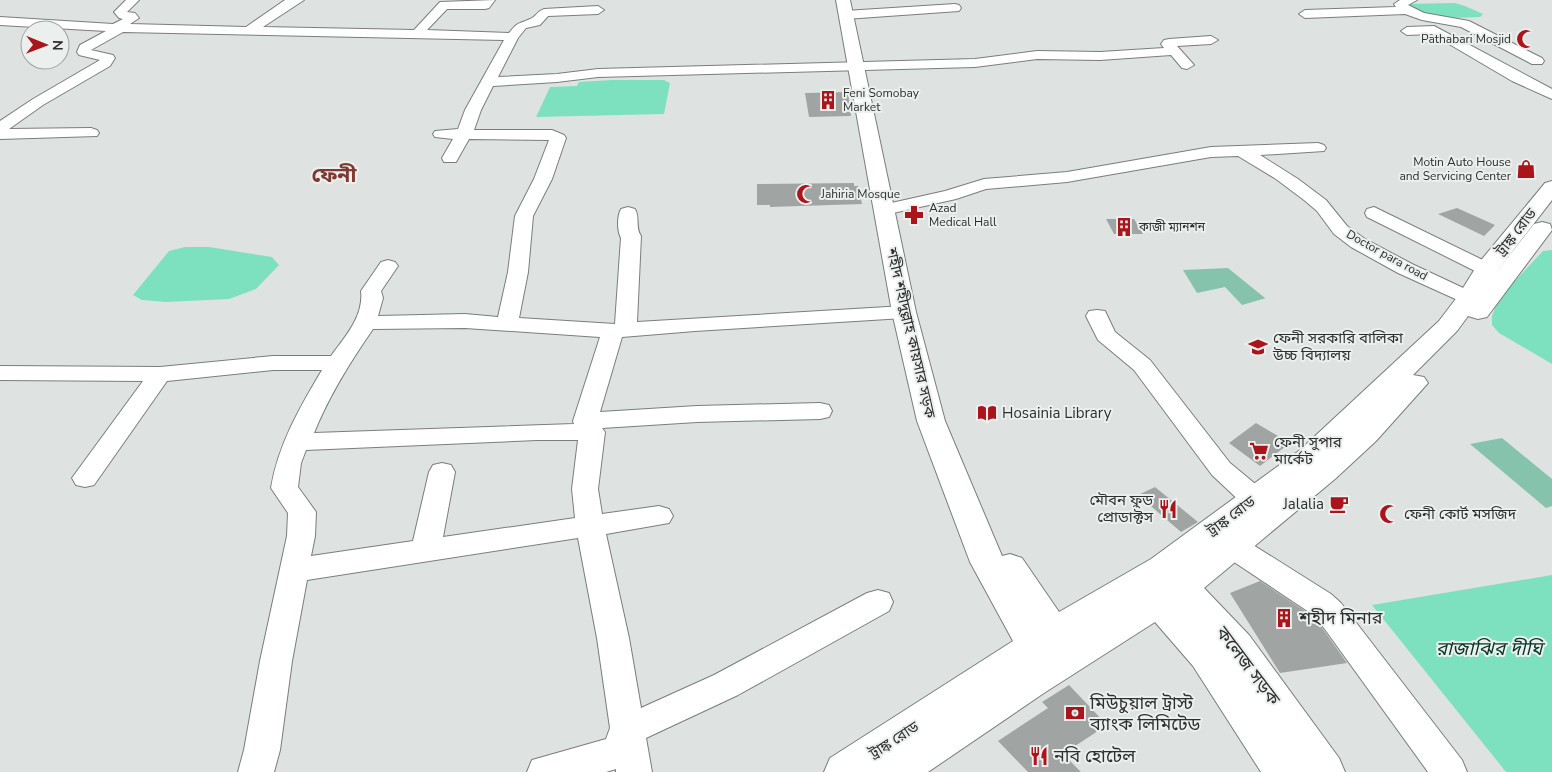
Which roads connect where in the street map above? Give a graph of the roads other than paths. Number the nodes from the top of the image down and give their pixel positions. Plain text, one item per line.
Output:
1 (133, 0) edge
2 (298, 0) edge
3 (489, 0) edge
4 (572, 0) edge
5 (1408, 5) edge
6 (849, 7) edge
7 (955, 8) dead end
8 (484, 13) dead end
9 (1305, 14) dead end
10 (0, 21) edge
11 (118, 28) junction
12 (250, 30) junction
13 (1407, 31) dead end
14 (418, 34) junction
15 (464, 34) junction
16 (512, 37) junction
17 (1211, 40) dead end
18 (1172, 51) junction
19 (1537, 61) junction
20 (1552, 61) edge
21 (1187, 65) dead end
22 (1494, 65) junction
23 (861, 67) junction
24 (488, 82) junction
25 (1552, 95) edge
26 (0, 128) edge
27 (91, 133) dead end
28 (0, 134) edge
29 (441, 134) dead end
30 (464, 134) junction
31 (1318, 148) dead end
32 (1239, 150) junction
33 (450, 158) dead end
34 (1552, 187) edge
35 (891, 208) junction
36 (628, 213) dead end
37 (1374, 213) dead end
38 (1552, 216) edge
39 (388, 266) dead end
40 (1486, 269) junction
41 (1469, 298) junction
42 (904, 312) junction
43 (1097, 316) dead end
44 (366, 323) junction
45 (507, 323) junction
46 (620, 331) junction
47 (338, 363) junction
48 (0, 373) edge
49 (160, 374) junction
50 (820, 411) dead end
51 (589, 427) junction
52 (298, 442) junction
53 (442, 472) dead end
54 (85, 478) dead end
55 (1255, 499) junction
56 (659, 516) dead end
57 (590, 526) junction
58 (1232, 546) junction
59 (426, 550) junction
60 (295, 570) junction
61 (1162, 584) junction
62 (878, 602) dead end
63 (1044, 640) junction
64 (626, 731) junction
65 (259, 761) edge
66 (545, 772) edge
67 (634, 772) edge
68 (846, 772) edge
69 (893, 772) edge
70 (1284, 772) edge
71 (1324, 772) edge
72 (1449, 772) edge

1 - 11 street
2 - 12 street
3 - 14 street
4 - 16 street
5 - 9 street
5 - 19 street
6 - 7 street
6 - 23 main road, শহীদ শহীদুল্লাহ কায়সার সড়ক
8 - 15 street
10 - 11 street
11 - 12 street
11 - 26 street
12 - 14 street
13 - 22 street
14 - 15 street
15 - 16 street
16 - 24 street
17 - 18 street
18 - 21 street
18 - 23 street
19 - 20 street
19 - 22 street
22 - 25 street
23 - 24 street
23 - 35 main road, শহীদ শহীদুল্লাহ কায়সার সড়ক
24 - 30 street
27 - 28 street
29 - 30 street
30 - 33 street
30 - 45 street
31 - 32 street
32 - 35 street
32 - 41 street, Doctor para road
34 - 40 main road, ট্রাঙ্ক রোড
35 - 42 main road, শহীদ শহীদুল্লাহ কায়সার সড়ক
35 - 63 main road, শহীদ শহীদুল্লাহ কায়সার সড়ক
36 - 46 street
37 - 40 street
38 - 58 main road, ট্রাঙ্ক রোড
39 - 44 street
40 - 41 main road, ট্রাঙ্ক রোড
41 - 55 main road, ট্রাঙ্ক রোড
42 - 46 street
42 - 63 main road, শহীদ শহীদুল্লাহ কায়সার সড়ক
43 - 55 street
44 - 45 street
44 - 47 street
45 - 46 street
46 - 51 street
47 - 49 street
47 - 52 street
48 - 49 street
49 - 54 street
50 - 51 street
51 - 52 street
51 - 57 street
52 - 60 street
53 - 59 street
55 - 61 main road, ট্রাঙ্ক রোড
56 - 57 street
57 - 59 street
57 - 64 street
58 - 61 main road, ট্রাঙ্ক রোড
58 - 72 street
59 - 60 street
60 - 65 street
61 - 63 main road, ট্রাঙ্ক রোড
61 - 69 main road, ট্রাঙ্ক রোড
61 - 70 main road, কলেজ সড়ক
61 - 71 main road, কলেজ সড়ক
62 - 64 street
63 - 68 main road, ট্রাঙ্ক রোড
64 - 66 street
64 - 67 street

